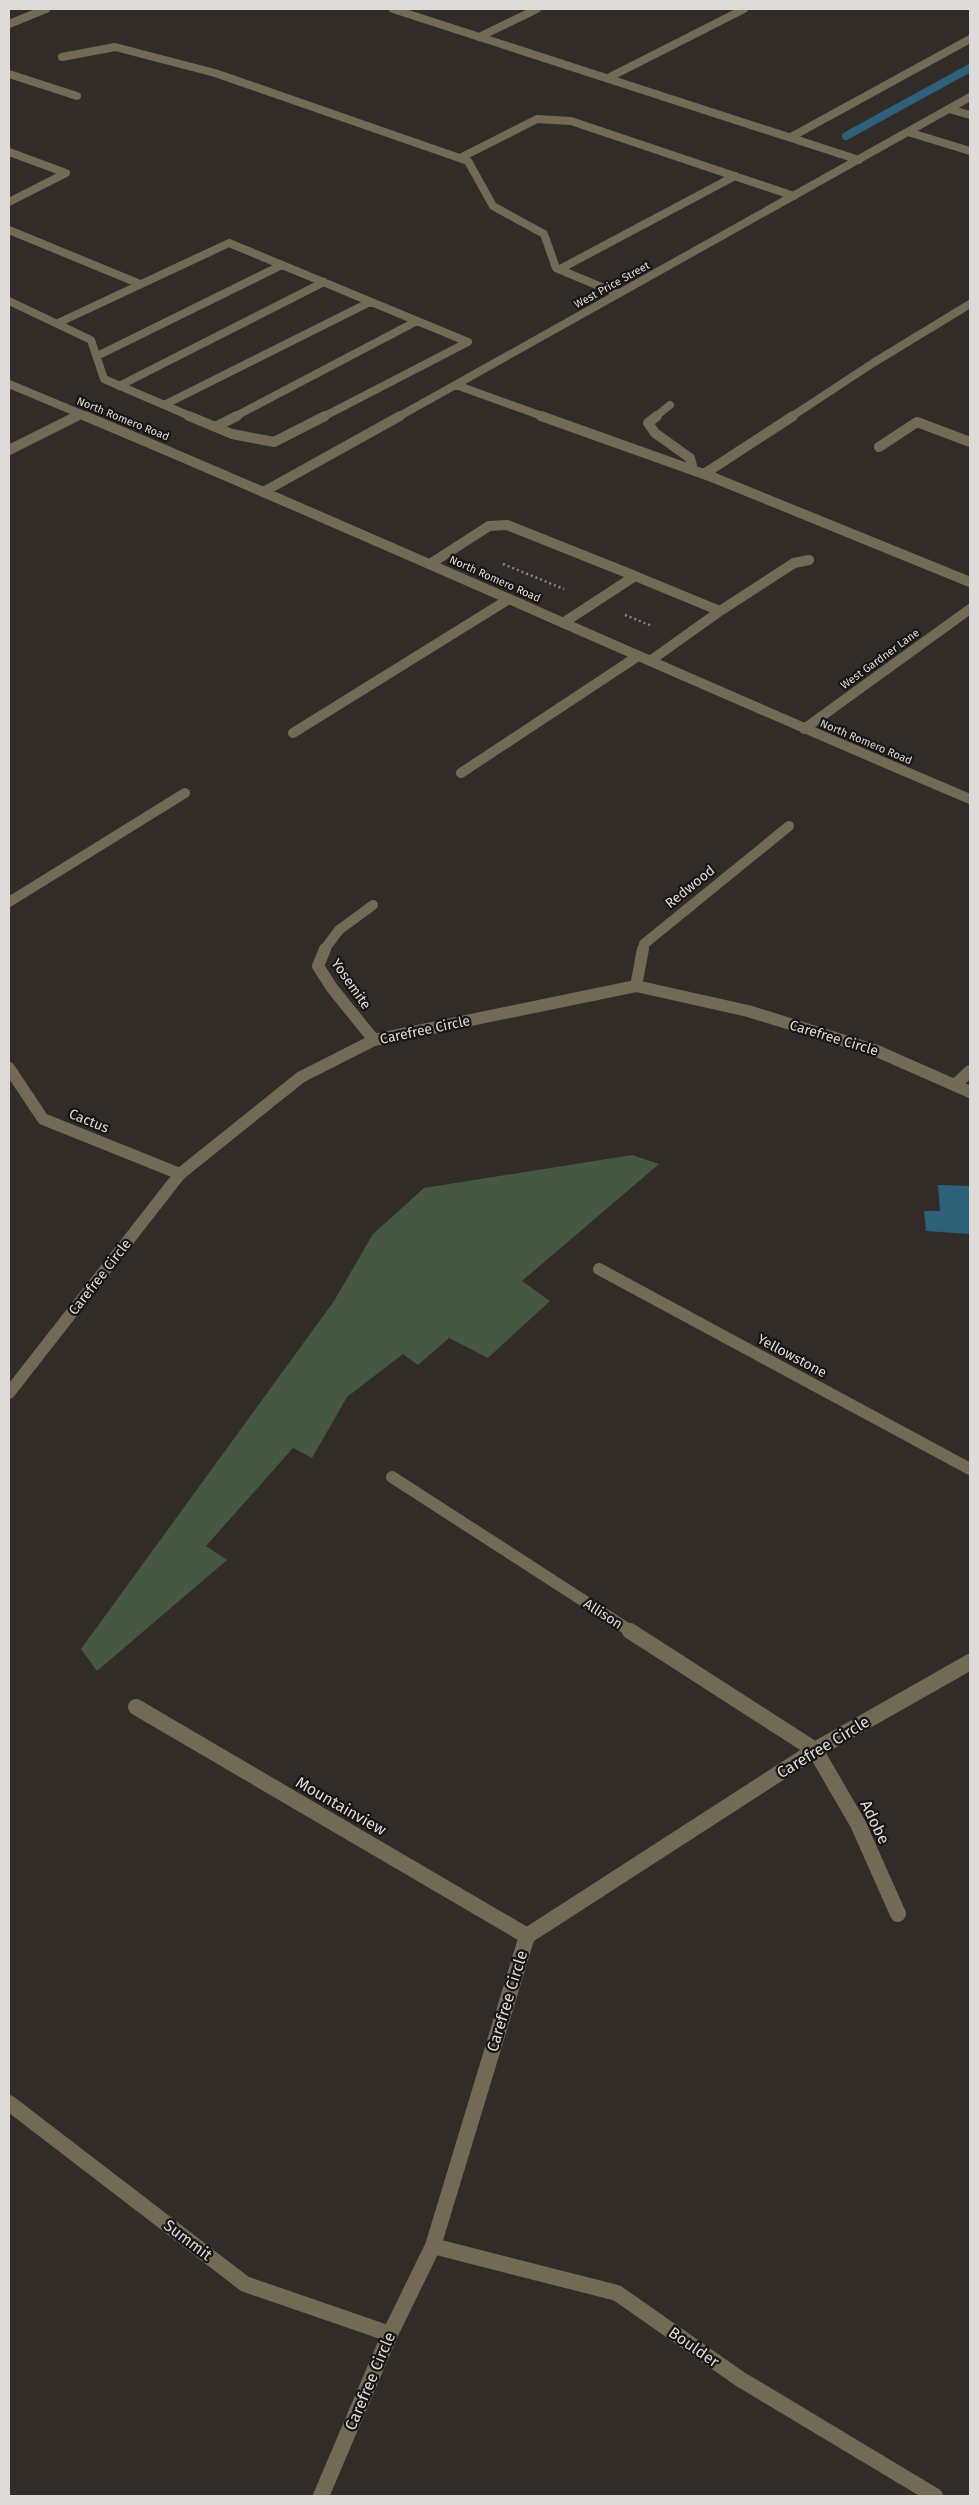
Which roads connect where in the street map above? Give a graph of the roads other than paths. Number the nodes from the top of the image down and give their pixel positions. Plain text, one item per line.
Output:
1 (46, 9) edge
2 (393, 9) edge
3 (537, 9) edge
4 (744, 9) edge
5 (9, 24) edge
6 (479, 37) junction
7 (970, 39) edge
8 (62, 57) dead end
9 (9, 74) edge
10 (608, 78) junction
11 (77, 96) dead end
12 (970, 98) edge
13 (949, 109) junction
14 (970, 115) edge
15 (908, 132) junction
16 (790, 138) junction
17 (9, 152) edge
18 (970, 152) edge
19 (460, 158) junction
20 (859, 160) junction
21 (735, 176) junction
22 (794, 196) junction
23 (9, 202) edge
24 (9, 230) edge
25 (282, 265) junction
26 (560, 270) junction
27 (324, 282) junction
28 (140, 284) junction
29 (618, 294) junction
30 (9, 301) edge
31 (370, 302) junction
32 (970, 304) edge
33 (417, 321) junction
34 (58, 324) junction
35 (97, 356) junction
36 (9, 384) edge
37 (456, 385) junction
38 (119, 386) junction
39 (164, 405) junction
40 (670, 405) dead end
41 (78, 415) junction
42 (215, 427) junction
43 (970, 442) edge
44 (879, 447) dead end
45 (9, 450) edge
46 (693, 470) junction
47 (704, 474) junction
48 (265, 491) junction
49 (809, 560) dead end
50 (430, 564) junction
51 (635, 576) junction
52 (970, 582) edge
53 (509, 599) junction
54 (970, 609) edge
55 (720, 611) junction
56 (563, 623) junction
57 (638, 656) junction
58 (650, 661) junction
59 (804, 729) junction
60 (294, 733) dead end
61 (461, 773) dead end
62 (185, 793) dead end
63 (970, 799) edge
64 (789, 826) dead end
65 (12, 897) edge
66 (373, 904) dead end
67 (636, 986) junction
68 (374, 1040) junction
69 (9, 1068) edge
70 (970, 1071) edge
71 (955, 1085) junction
72 (970, 1092) edge
73 (180, 1174) junction
74 (599, 1269) dead end
75 (9, 1393) edge
76 (970, 1469) edge
77 (392, 1477) dead end
78 (970, 1662) edge
79 (136, 1708) dead end
80 (815, 1750) junction
81 (898, 1914) dead end
82 (527, 1936) junction
83 (9, 2103) edge
84 (433, 2246) junction
85 (390, 2334) junction
86 (320, 2496) edge
87 (935, 2496) edge

1 - 5 street
2 - 6 street
3 - 6 street
4 - 10 street
6 - 10 street
7 - 16 street
8 - 19 street
9 - 11 street
10 - 16 street
12 - 13 street, West Price Street
13 - 14 street
13 - 15 street, West Price Street
15 - 18 street
15 - 20 street, West Price Street
16 - 20 street
17 - 23 street
19 - 21 street
19 - 26 street
20 - 22 street, West Price Street
21 - 22 street
21 - 26 street
22 - 29 street, West Price Street
24 - 28 street
25 - 27 street
25 - 28 street
25 - 35 street
26 - 29 street
27 - 31 street
27 - 38 street
28 - 34 street
29 - 37 street, West Price Street
30 - 34 street
31 - 33 street
31 - 39 street
32 - 47 street
33 - 42 street
33 - 42 street
34 - 35 street
35 - 38 street
36 - 41 street, North Romero Road
37 - 46 street
37 - 48 street, West Price Street
38 - 39 street
39 - 42 street
40 - 46 street
41 - 45 street
41 - 48 street, North Romero Road
43 - 44 street
46 - 47 street
47 - 52 street
48 - 50 street, North Romero Road
49 - 55 street
50 - 51 street
50 - 53 street, North Romero Road
51 - 55 street
51 - 56 street
53 - 56 street, North Romero Road
53 - 60 street
54 - 59 street, West Gardner Lane
55 - 58 street
56 - 57 street, North Romero Road
57 - 58 street, North Romero Road
57 - 61 street
58 - 59 street, North Romero Road
59 - 63 street, North Romero Road
62 - 65 street
64 - 67 street, Redwood
66 - 68 street, Yosemite
67 - 68 street, Carefree Circle
67 - 71 street, Carefree Circle
68 - 73 street, Carefree Circle
69 - 73 street, Cactus
70 - 71 street
71 - 72 street, Carefree Circle
73 - 75 street, Carefree Circle
74 - 76 street, Yellowstone
77 - 80 street, Allison
78 - 80 street, Carefree Circle
79 - 82 street, Mountainview
80 - 81 street, Adobe
80 - 82 street, Carefree Circle
82 - 84 street, Carefree Circle
83 - 85 street, Summit
84 - 85 street, Carefree Circle
84 - 87 street, Boulder
85 - 86 street, Carefree Circle

